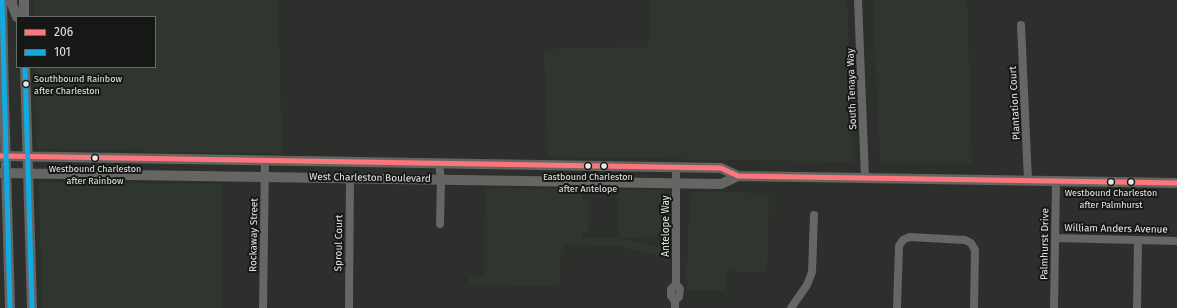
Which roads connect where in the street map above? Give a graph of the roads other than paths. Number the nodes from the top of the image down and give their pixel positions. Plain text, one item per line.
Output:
1 (2, 0) edge
2 (12, 0) edge
3 (24, 0) edge
4 (858, 0) edge
5 (17, 16) edge
6 (24, 16) edge
7 (1021, 25) dead end
8 (25, 68) edge
9 (3, 156) edge
10 (28, 156) junction
11 (265, 161) junction
12 (439, 164) junction
13 (676, 168) junction
14 (3, 173) edge
15 (28, 173) junction
16 (265, 176) junction
17 (738, 176) junction
18 (350, 178) junction
19 (866, 178) junction
20 (441, 179) junction
21 (1028, 180) junction
22 (1056, 181) junction
23 (676, 183) junction
24 (1177, 183) edge
25 (814, 215) dead end
26 (440, 224) dead end
27 (1055, 238) junction
28 (1138, 240) junction
29 (1177, 241) edge
30 (9, 296) junction
31 (675, 305) edge
32 (10, 308) edge
33 (16, 308) edge
34 (32, 308) edge
35 (263, 308) edge
36 (349, 308) edge
37 (791, 308) edge
38 (897, 308) edge
39 (974, 308) edge
40 (1054, 308) edge
41 (1136, 308) edge

1 - 9 main road
2 - 5 main road
3 - 6 main road
4 - 19 street, South Tenaya Way
7 - 21 street, Plantation Court
8 - 10 main road
9 - 10 main road, West Charleston Boulevard
9 - 14 main road
10 - 11 main road, West Charleston Boulevard
10 - 15 main road
11 - 12 main road, West Charleston Boulevard
11 - 16 street, Rockaway Street
12 - 13 main road, West Charleston Boulevard
12 - 20 street
13 - 17 main road, West Charleston Boulevard
13 - 23 street, Antelope Way
14 - 15 main road, West Charleston Boulevard
14 - 30 main road
15 - 16 main road, West Charleston Boulevard
15 - 34 main road
16 - 18 main road, West Charleston Boulevard
16 - 35 street, Rockaway Street
17 - 19 main road, West Charleston Boulevard
17 - 23 main road, West Charleston Boulevard
18 - 20 main road, West Charleston Boulevard
18 - 36 street, Sproul Court
19 - 21 main road, West Charleston Boulevard
20 - 23 main road, West Charleston Boulevard
20 - 26 street
21 - 22 main road, West Charleston Boulevard
22 - 24 main road, West Charleston Boulevard
22 - 27 street, Palmhurst Drive
23 - 31 street, Antelope Way
25 - 37 street
27 - 28 street, William Anders Avenue
27 - 40 street, Palmhurst Drive
28 - 29 street, William Anders Avenue
28 - 41 street
30 - 32 main road
30 - 33 main road
38 - 39 street

